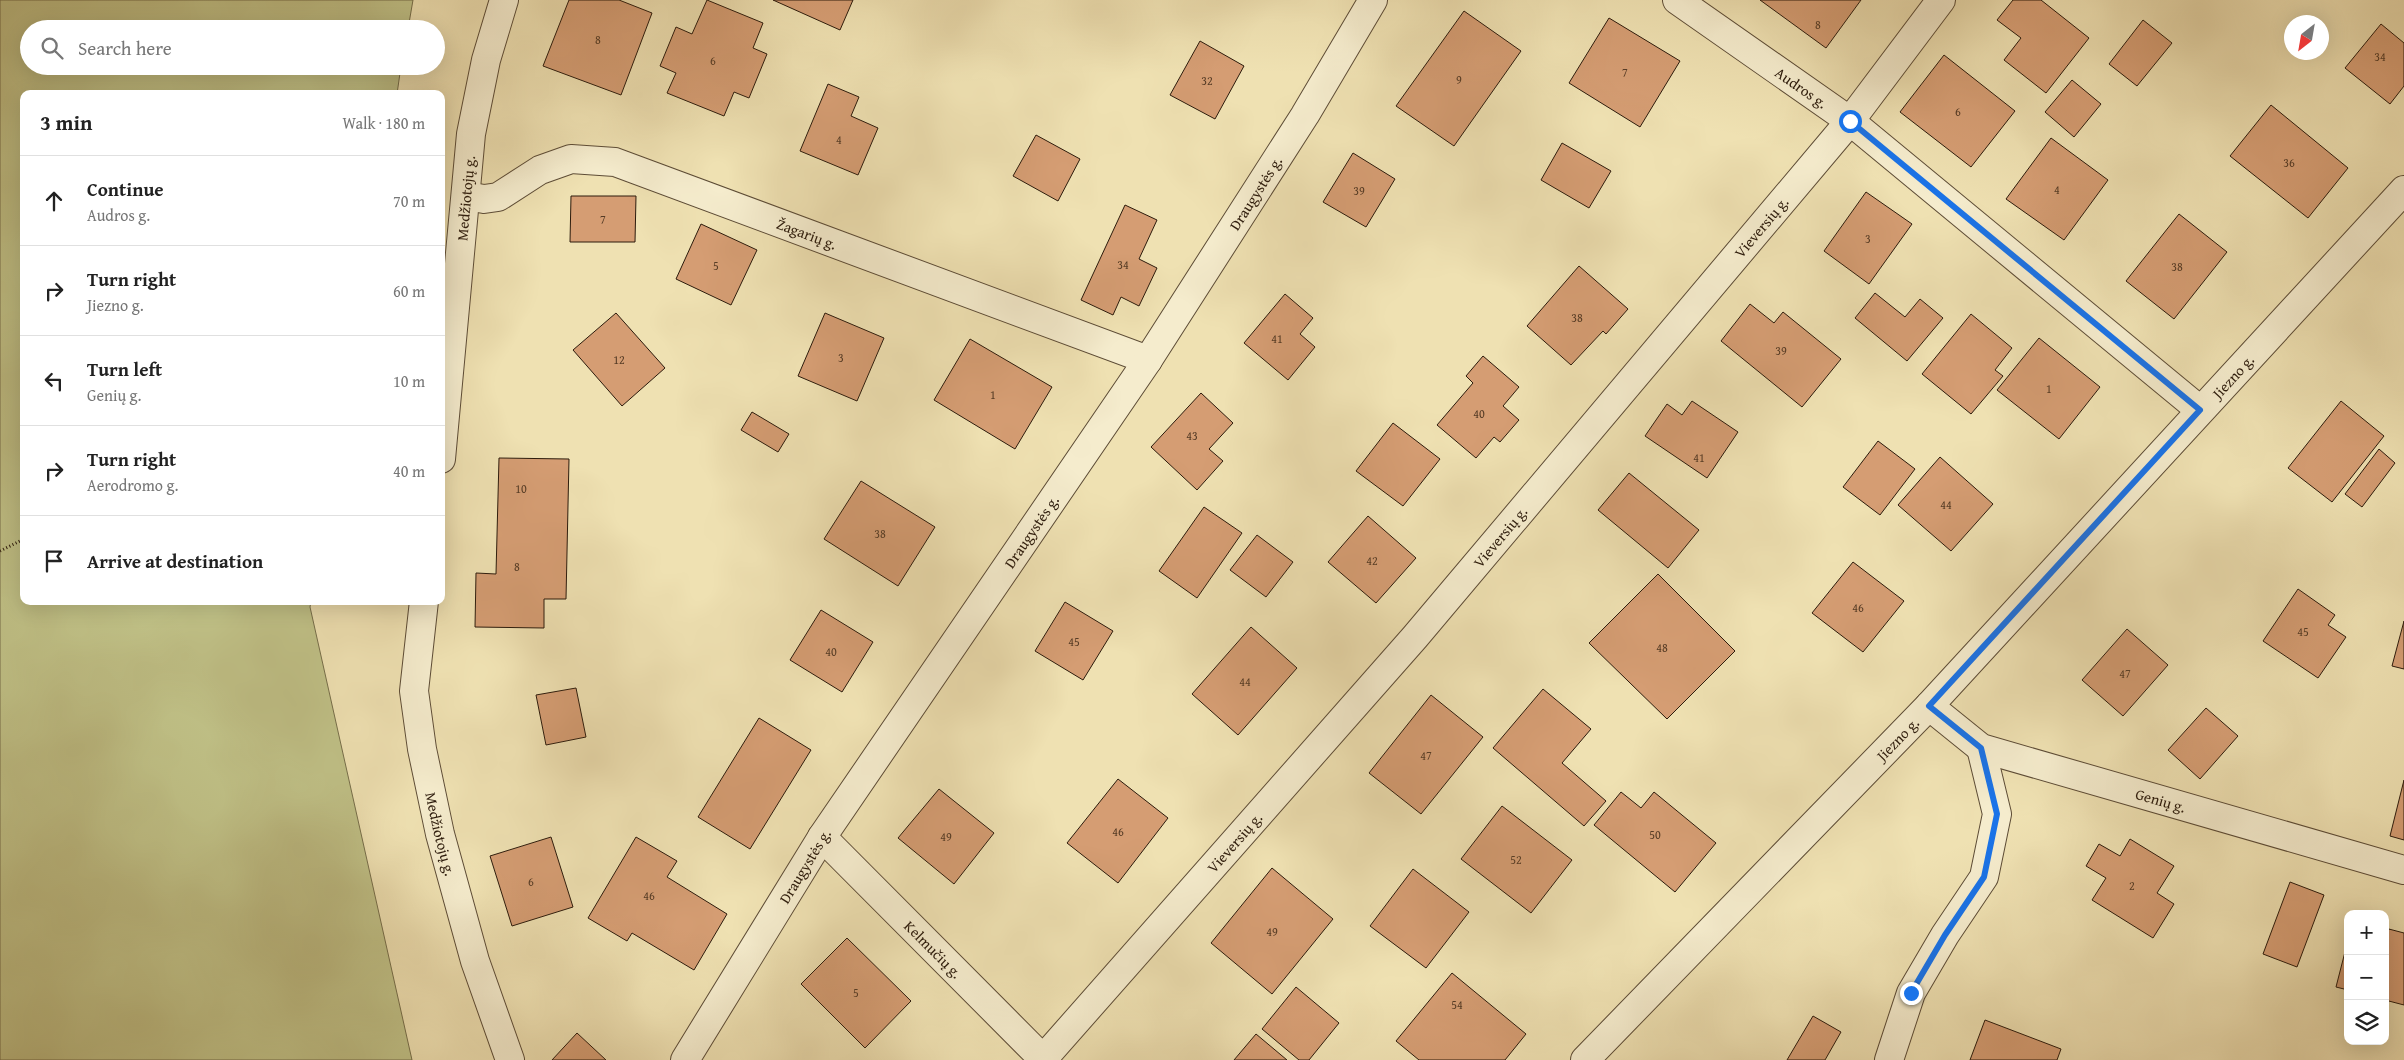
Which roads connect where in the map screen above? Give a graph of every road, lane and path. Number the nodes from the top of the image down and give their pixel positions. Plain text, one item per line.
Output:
1 (504, 0) edge
2 (1374, 0) edge
3 (1677, 0) edge
4 (1941, 0) edge
5 (1850, 121) junction
6 (2404, 190) edge
7 (466, 196) junction
8 (1148, 360) junction
9 (2200, 410) junction
10 (445, 417) edge
11 (20, 541) edge
12 (0, 551) edge
13 (424, 605) edge
14 (1929, 706) junction
15 (1981, 748) junction
16 (822, 838) junction
17 (2404, 870) edge
18 (510, 1060) edge
19 (685, 1060) edge
20 (1043, 1060) edge
21 (1585, 1060) edge
22 (1889, 1060) edge

1 - 7 street, Medžiotojų g.
2 - 8 street, Draugystės g.
3 - 5 street, Audros g.
4 - 5 street, Vieversių g.
5 - 9 street, Audros g.
5 - 20 street, Vieversių g.
6 - 9 street, Jiezno g.
7 - 8 street, Žagarių g.
7 - 10 street, Medžiotojų g.
8 - 16 street, Draugystės g.
9 - 14 street, Jiezno g.
11 - 12 path
13 - 18 street, Medžiotojų g.
14 - 15 street, Genių g.
14 - 21 street, Jiezno g.
15 - 17 street, Genių g.
15 - 22 street
16 - 19 street, Draugystės g.
16 - 20 street, Kelmučių g.

